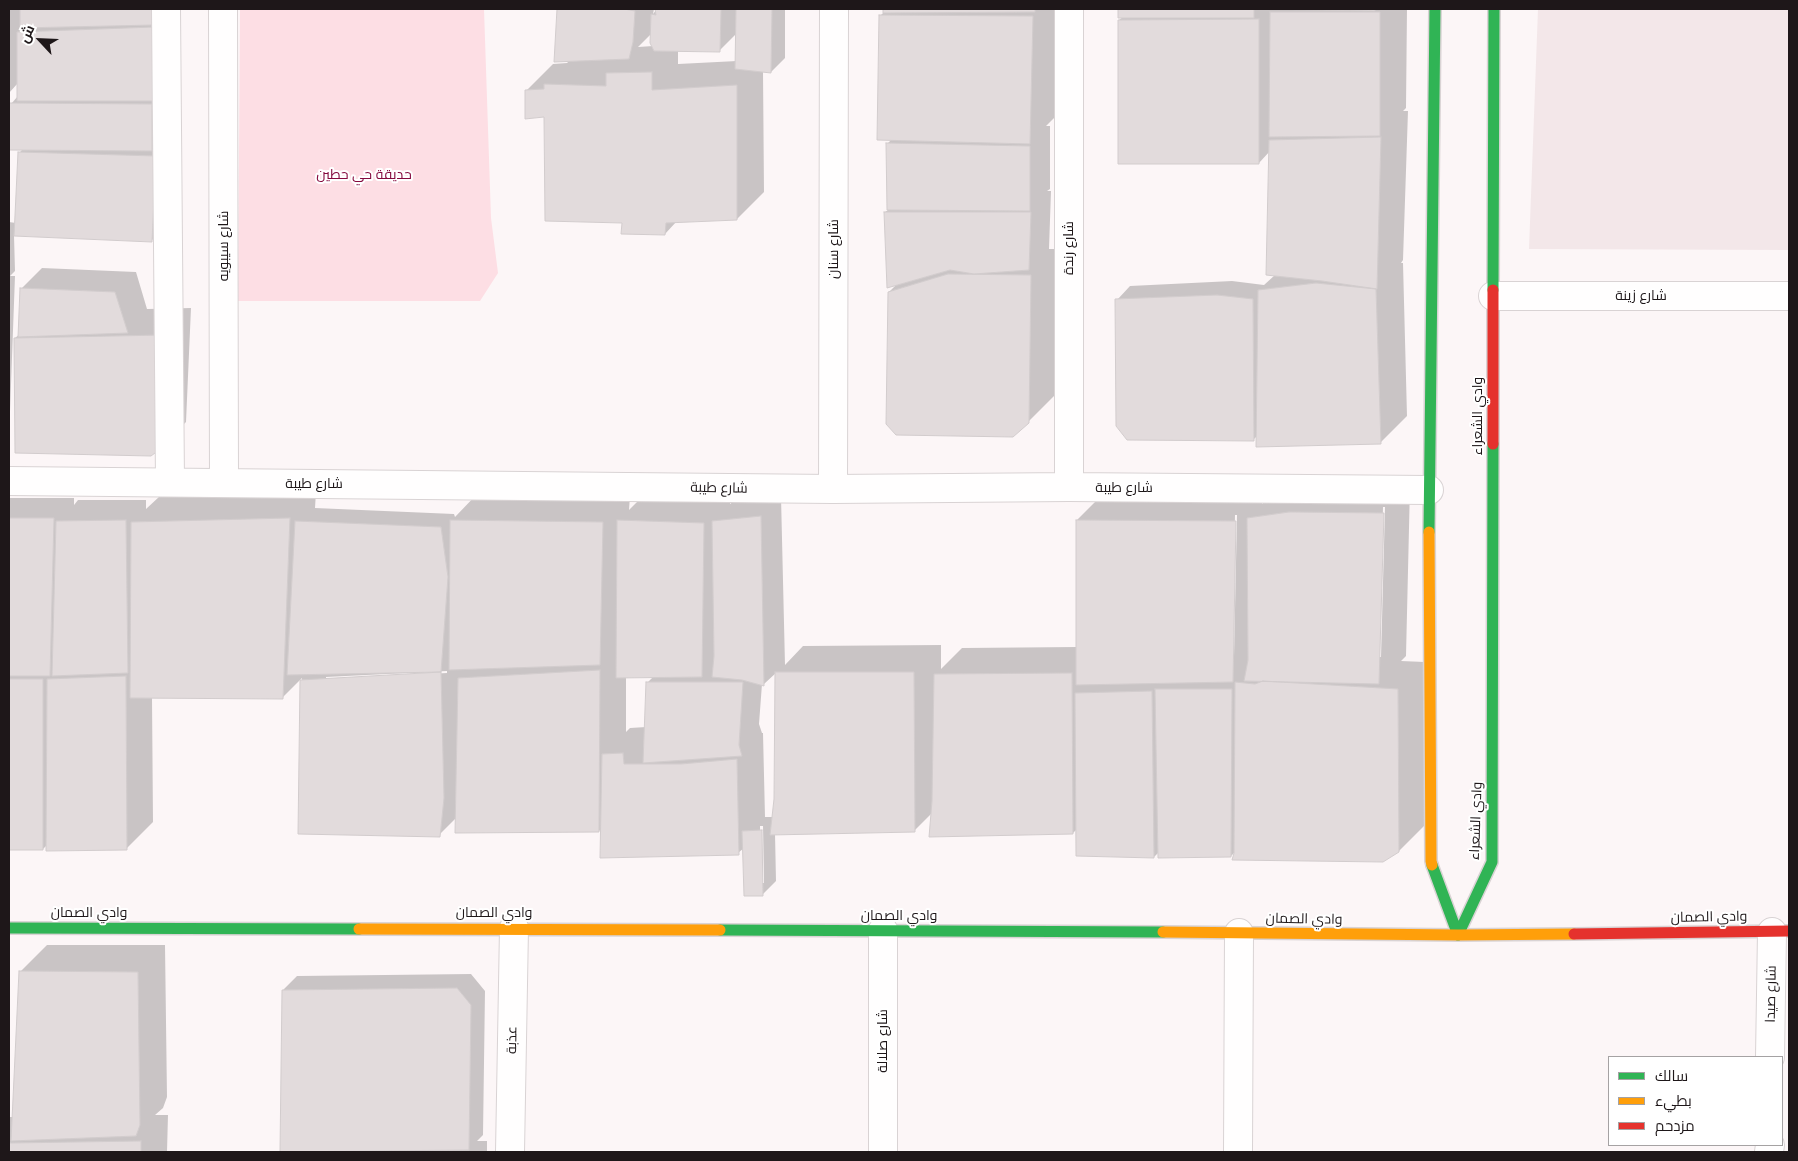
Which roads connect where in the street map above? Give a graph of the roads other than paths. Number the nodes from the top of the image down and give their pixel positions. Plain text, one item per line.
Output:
1 (166, 9) edge
2 (223, 9) edge
3 (834, 9) edge
4 (1069, 9) edge
5 (1437, 9) edge
6 (1488, 9) edge
7 (1494, 9) edge
8 (1494, 24) junction
9 (1493, 296) junction
10 (1789, 296) edge
11 (9, 480) edge
12 (170, 482) junction
13 (224, 483) junction
14 (1069, 488) junction
15 (833, 489) junction
16 (1429, 490) junction
17 (9, 928) edge
18 (514, 928) junction
19 (883, 930) junction
20 (1780, 932) edge
21 (1238, 933) junction
22 (1458, 935) junction
23 (1770, 1056) edge
24 (510, 1152) edge
25 (883, 1152) edge
26 (1238, 1152) edge

1 - 12 street
2 - 13 street, شارع سيبويه
3 - 15 street, شارع سنان
4 - 14 street, شارع رندة
5 - 16 street
6 - 8 street
7 - 8 street, وادي الشعراء
8 - 9 street, وادي الشعراء
9 - 10 street, شارع زينة
9 - 22 street, وادي الشعراء
11 - 12 street, شارع طيبة
12 - 13 street, شارع طيبة
13 - 15 street, شارع طيبة
14 - 15 street, شارع طيبة
14 - 16 street, شارع طيبة
16 - 22 street
17 - 18 street, وادي الصمان
18 - 19 street, وادي الصمان
18 - 24 street, عذبة
19 - 21 street, وادي الصمان
19 - 25 street, شارع صلالة
20 - 22 street, وادي الصمان
20 - 23 street, شارع صيدا
21 - 22 street, وادي الصمان
21 - 26 street

